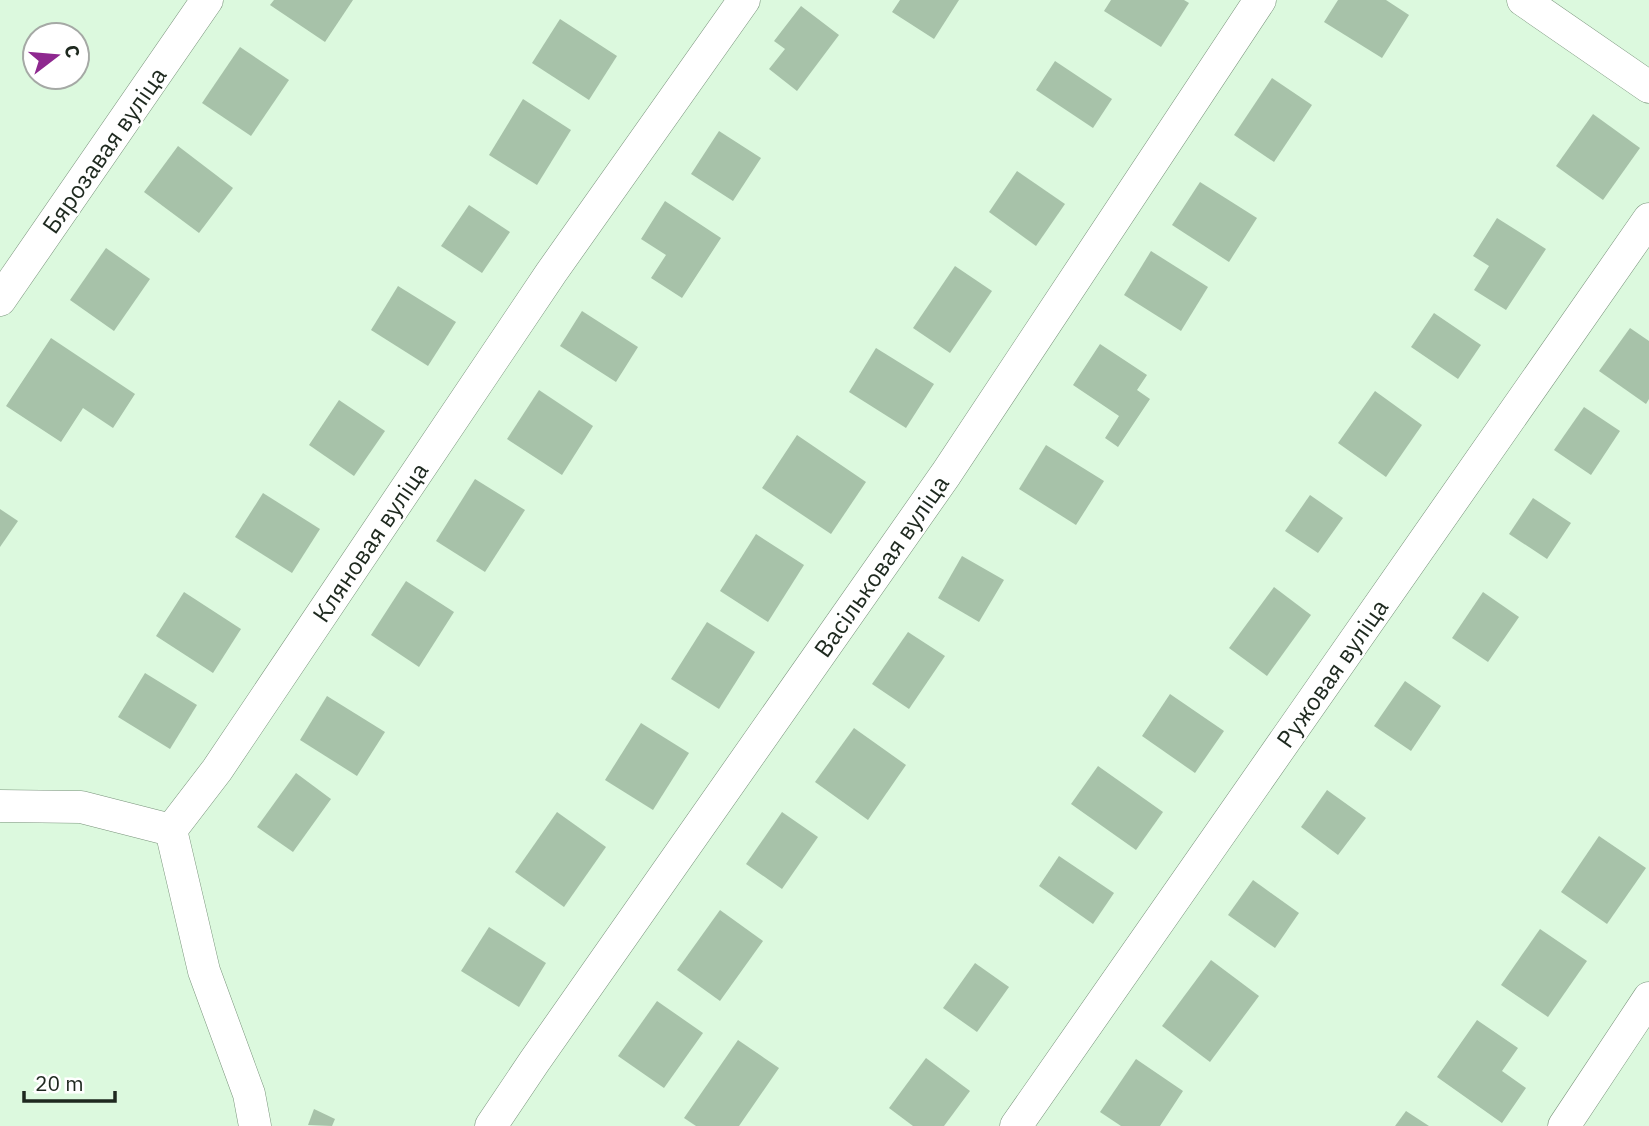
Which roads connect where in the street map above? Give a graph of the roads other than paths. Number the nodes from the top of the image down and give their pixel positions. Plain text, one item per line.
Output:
1 (207, 0) edge
2 (744, 0) edge
3 (1261, 0) edge
4 (1523, 0) edge
5 (1649, 87) edge
6 (1649, 219) edge
7 (0, 300) edge
8 (0, 806) edge
9 (171, 830) junction
10 (1649, 998) edge
11 (255, 1126) edge
12 (491, 1126) edge
13 (1016, 1126) edge
14 (1564, 1126) edge

1 - 7 street, Бярозавая вуліца
2 - 9 street, Кляновая вуліца
3 - 12 street, Васільковая вуліца
4 - 5 street
6 - 13 street, Ружовая вуліца
8 - 9 street
9 - 11 street
10 - 14 street

